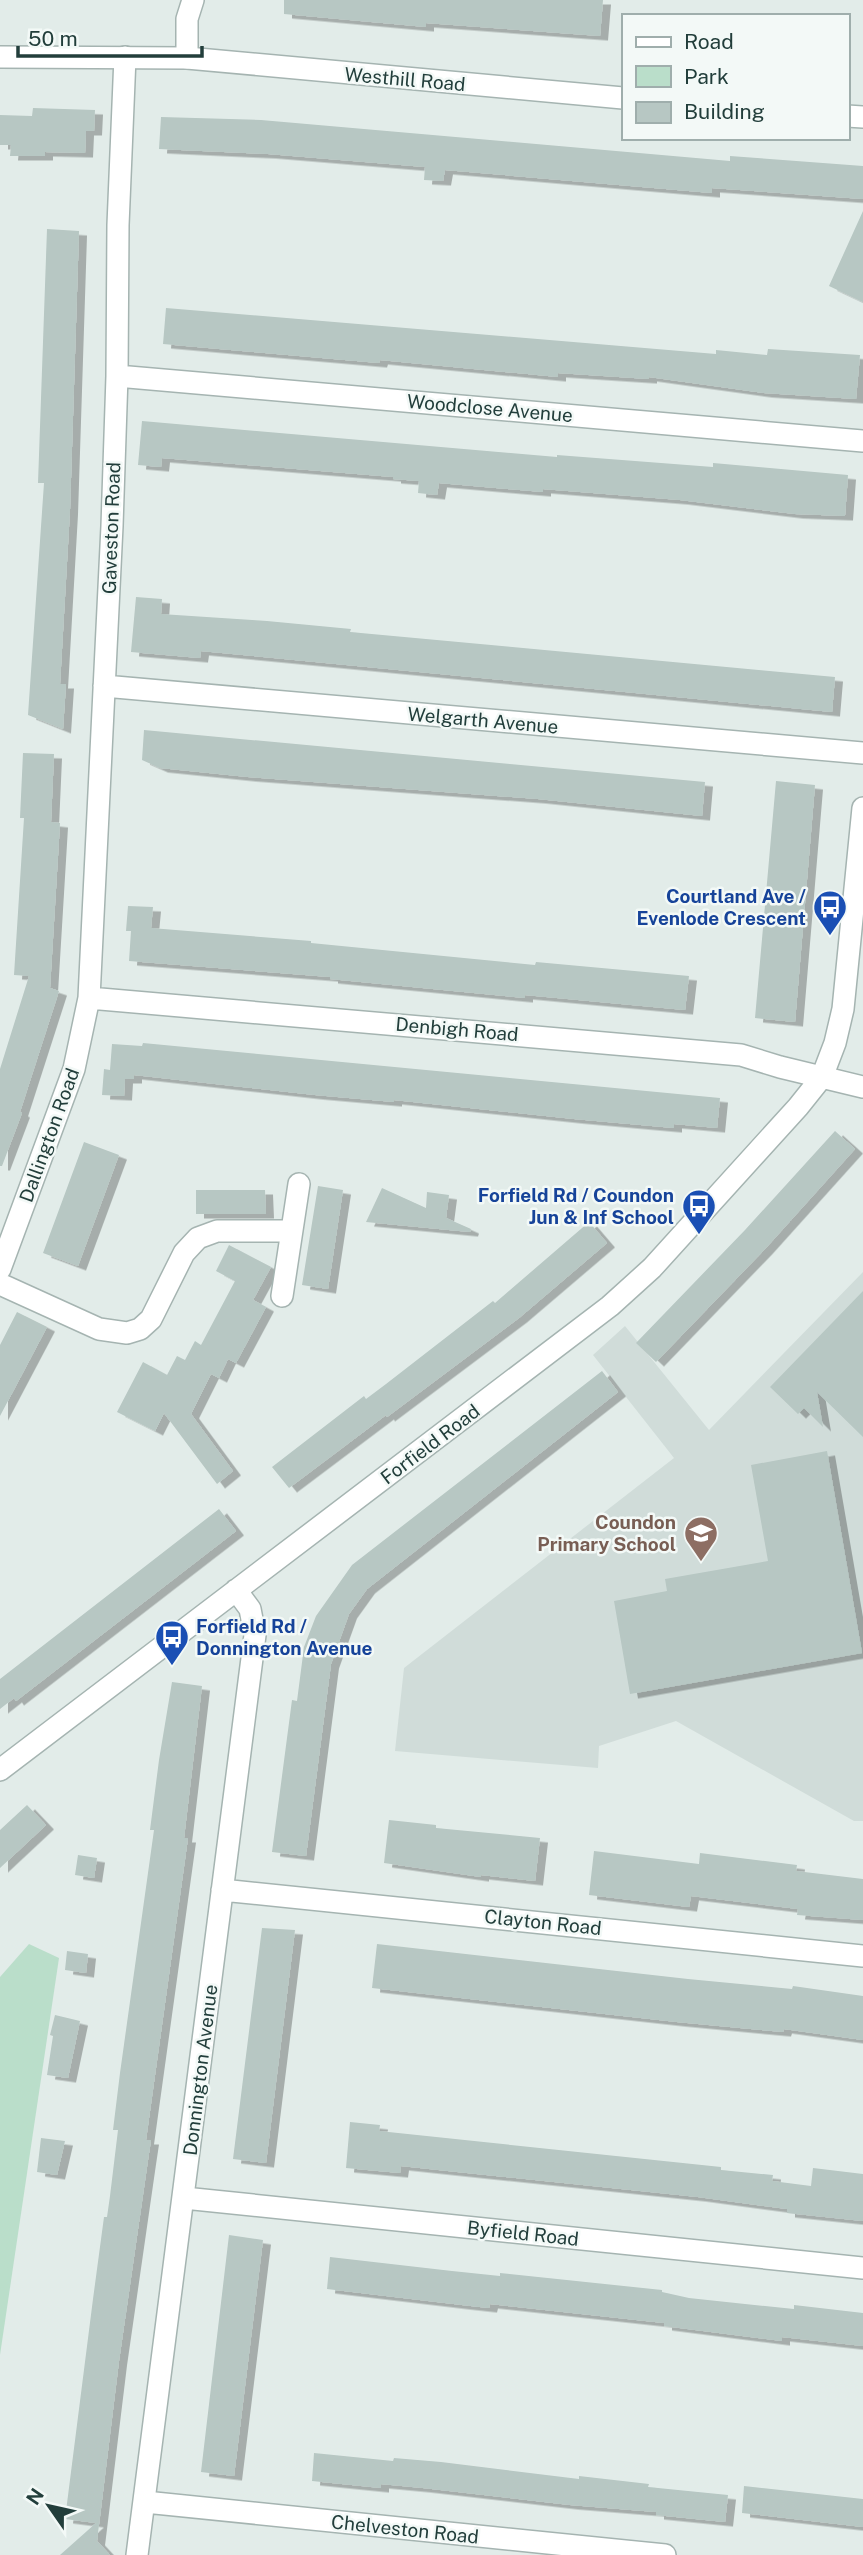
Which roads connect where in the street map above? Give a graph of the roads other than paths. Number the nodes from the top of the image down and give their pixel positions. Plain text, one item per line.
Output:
1 (193, 0) edge
2 (0, 57) edge
3 (125, 57) junction
4 (187, 58) junction
5 (622, 98) edge
6 (117, 376) junction
7 (863, 441) edge
8 (104, 686) junction
9 (863, 753) edge
10 (863, 808) edge
11 (89, 998) junction
12 (822, 1077) junction
13 (863, 1087) edge
14 (299, 1184) dead end
15 (290, 1231) junction
16 (0, 1269) edge
17 (0, 1284) edge
18 (282, 1296) dead end
19 (236, 1590) junction
20 (0, 1770) edge
21 (222, 1890) junction
22 (863, 1956) edge
23 (184, 2198) junction
24 (863, 2268) edge
25 (145, 2502) junction
26 (137, 2555) edge
27 (665, 2555) edge

1 - 4 street
2 - 3 street, Westhill Road
3 - 4 street, Westhill Road
3 - 6 street, Gaveston Road
4 - 5 street, Westhill Road
6 - 7 street, Woodclose Avenue
6 - 8 street, Gaveston Road
8 - 9 street, Welgarth Avenue
8 - 11 street, Gaveston Road
10 - 12 street, Forfield Road
11 - 12 street, Denbigh Road
11 - 16 street, Dallington Road
12 - 13 street, Denbigh Road
12 - 19 street, Forfield Road
14 - 15 street
15 - 17 street
15 - 18 street
19 - 20 street, Forfield Road
19 - 21 street, Donnington Avenue
21 - 22 street, Clayton Road
21 - 23 street, Donnington Avenue
23 - 24 street, Byfield Road
23 - 25 street, Donnington Avenue
25 - 26 street, Donnington Avenue
25 - 27 street, Chelveston Road

